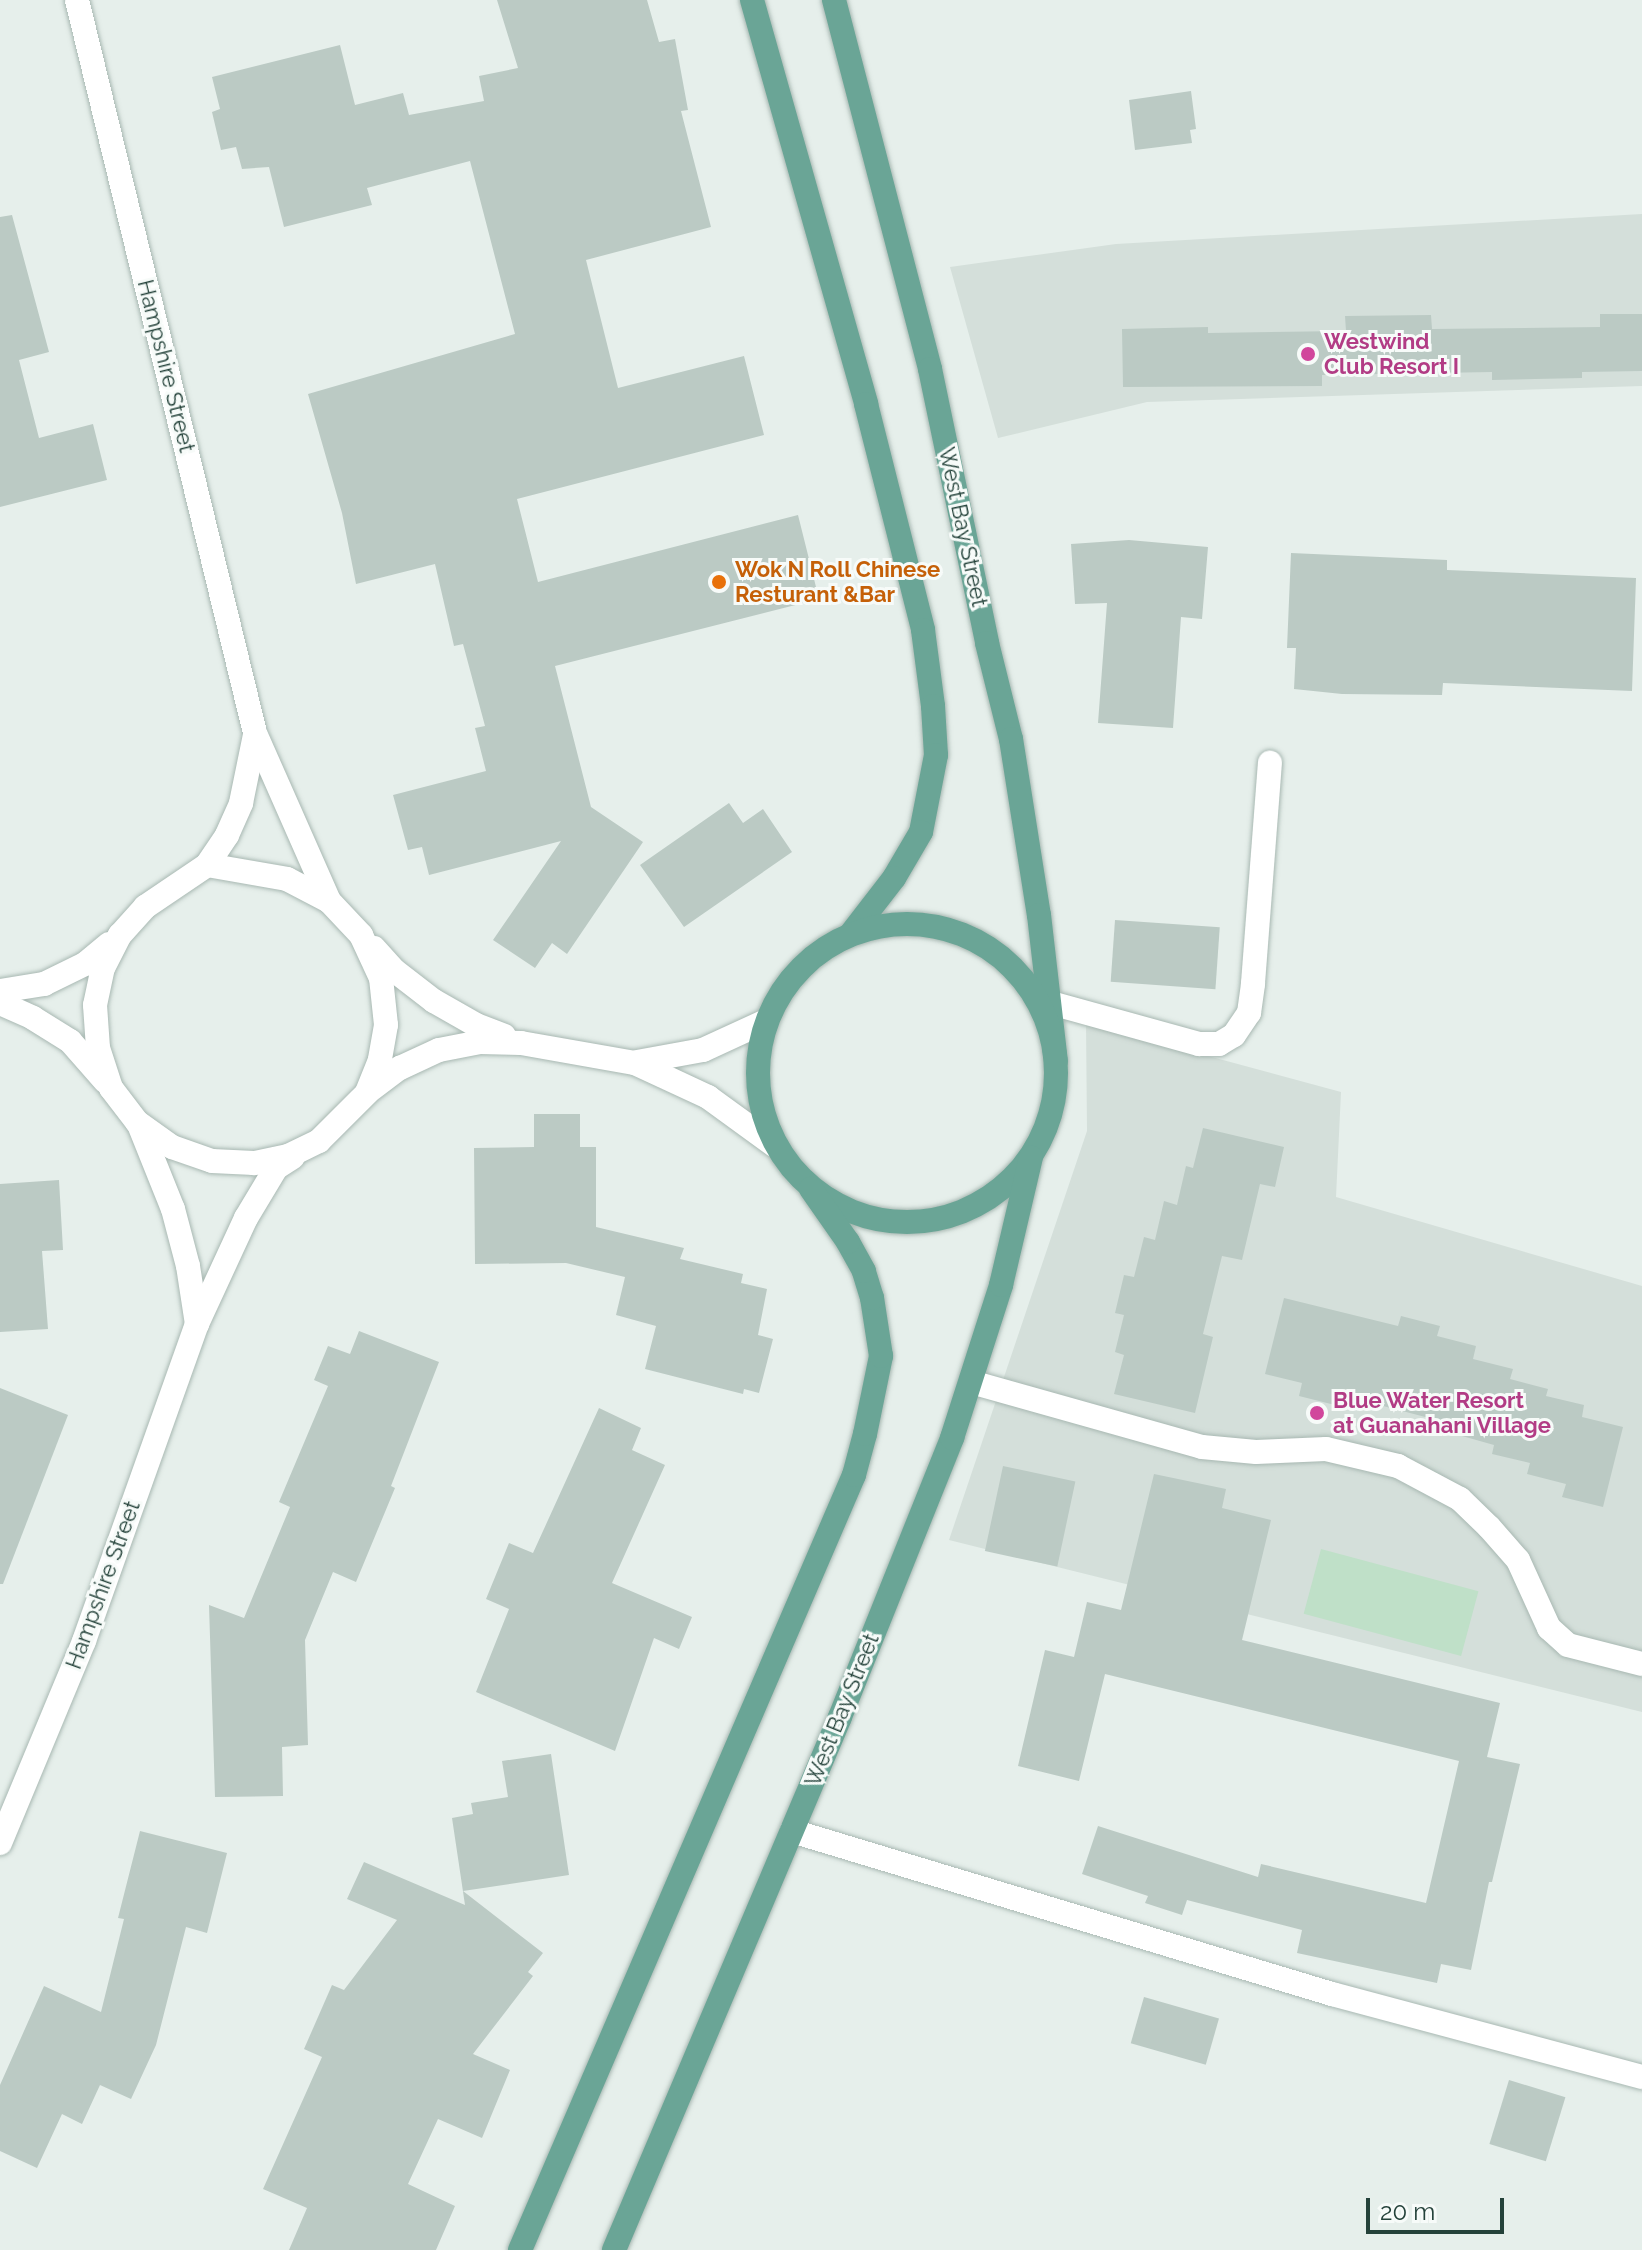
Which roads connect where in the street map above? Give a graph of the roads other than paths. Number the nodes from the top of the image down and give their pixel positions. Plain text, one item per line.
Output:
1 (77, 0) edge
2 (752, 0) edge
3 (834, 0) edge
4 (255, 733) junction
5 (1270, 763) dead end
6 (207, 865) junction
7 (329, 901) junction
8 (120, 935) junction
9 (361, 935) junction
10 (850, 935) junction
11 (0, 991) edge
12 (0, 1003) edge
13 (1051, 1003) junction
14 (766, 1021) junction
15 (521, 1043) junction
16 (1056, 1061) junction
17 (635, 1063) junction
18 (111, 1088) junction
19 (367, 1093) junction
20 (137, 1122) junction
21 (319, 1141) junction
22 (774, 1145) junction
23 (1031, 1157) junction
24 (811, 1189) junction
25 (197, 1324) junction
26 (971, 1382) junction
27 (1642, 1664) edge
28 (792, 1831) junction
29 (0, 1843) edge
30 (1642, 2077) edge
31 (520, 2250) edge
32 (614, 2250) edge

1 - 4 street, Hampshire Street
2 - 10 main road
3 - 13 main road, West Bay Street
4 - 6 street, Hampshire Street
4 - 7 street, Hampshire Street
5 - 13 street
6 - 7 street
6 - 8 street
7 - 9 street
8 - 11 street
8 - 18 street
9 - 15 street
9 - 19 street
10 - 14 main road
10 - 16 main road
12 - 18 street
13 - 16 main road, West Bay Street
14 - 17 street
14 - 22 main road
15 - 17 street
15 - 19 street
16 - 23 main road
17 - 22 street
18 - 20 street
19 - 21 street
20 - 21 street
20 - 25 street, Hampshire Street
21 - 25 street, Hampshire Street
22 - 24 main road
23 - 24 main road
23 - 26 main road, West Bay Street
24 - 31 main road
25 - 29 street, Hampshire Street
26 - 27 street
26 - 28 main road, West Bay Street
28 - 30 street
28 - 32 main road, West Bay Street

